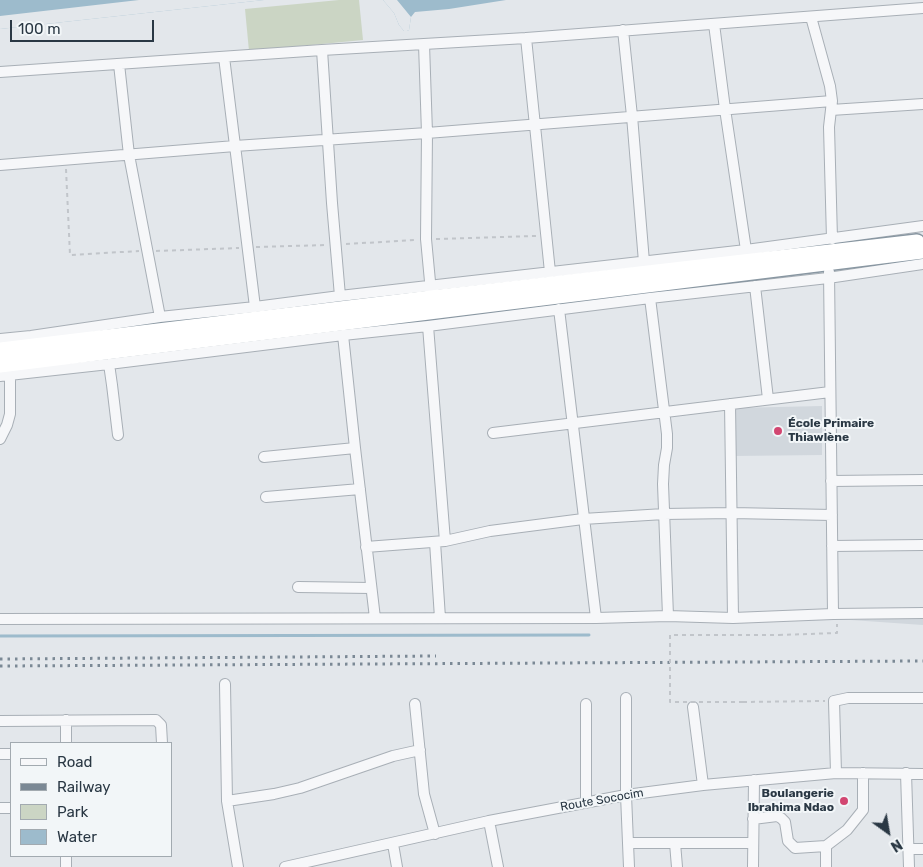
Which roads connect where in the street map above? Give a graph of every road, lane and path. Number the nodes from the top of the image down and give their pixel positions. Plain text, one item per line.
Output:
1 (923, 8) edge
2 (811, 17) junction
3 (714, 24) junction
4 (623, 30) junction
5 (526, 38) junction
6 (424, 44) junction
7 (322, 50) junction
8 (224, 57) junction
9 (119, 64) junction
10 (0, 72) edge
11 (923, 104) edge
12 (831, 106) junction
13 (725, 109) junction
14 (632, 116) junction
15 (534, 124) junction
16 (427, 133) junction
17 (328, 139) junction
18 (235, 146) junction
19 (129, 155) junction
20 (66, 159) junction
21 (0, 165) edge
22 (923, 226) edge
23 (546, 235) junction
24 (426, 239) junction
25 (832, 239) junction
26 (923, 241) edge
27 (336, 245) junction
28 (248, 248) junction
29 (746, 250) junction
30 (148, 251) junction
31 (923, 251) edge
32 (644, 262) junction
33 (923, 264) edge
34 (829, 270) junction
35 (550, 272) junction
36 (755, 286) junction
37 (431, 292) junction
38 (340, 296) junction
39 (650, 298) junction
40 (254, 307) junction
41 (559, 309) junction
42 (160, 317) junction
43 (428, 326) junction
44 (343, 335) junction
45 (4, 360) edge
46 (109, 364) junction
47 (830, 392) junction
48 (768, 399) junction
49 (730, 404) junction
50 (665, 412) junction
51 (571, 424) junction
52 (493, 433) dead end
53 (118, 436) dead end
54 (0, 439) edge
55 (355, 448) junction
56 (264, 457) dead end
57 (923, 480) edge
58 (831, 481) junction
59 (360, 489) junction
60 (266, 496) dead end
61 (732, 513) junction
62 (664, 514) junction
63 (832, 515) junction
64 (583, 519) junction
65 (440, 541) junction
66 (923, 545) edge
67 (832, 546) junction
68 (366, 547) junction
69 (298, 587) dead end
70 (371, 588) junction
71 (923, 612) edge
72 (835, 614) junction
73 (668, 616) junction
74 (375, 618) junction
75 (440, 618) junction
76 (596, 618) junction
77 (733, 618) junction
78 (0, 619) edge
79 (225, 684) dead end
80 (626, 698) dead end
81 (923, 698) edge
82 (834, 701) junction
83 (415, 704) dead end
84 (586, 704) dead end
85 (693, 708) dead end
86 (66, 720) junction
87 (0, 721) edge
88 (66, 742) edge
89 (162, 742) edge
90 (420, 750) junction
91 (836, 773) junction
92 (863, 773) junction
93 (906, 773) junction
94 (923, 774) edge
95 (754, 780) junction
96 (703, 785) junction
97 (626, 795) junction
98 (227, 801) junction
99 (586, 803) junction
100 (753, 818) junction
101 (489, 822) junction
102 (435, 834) junction
103 (628, 843) junction
104 (675, 843) junction
105 (753, 843) junction
106 (393, 844) junction
107 (826, 846) junction
108 (908, 849) junction
109 (923, 849) edge
110 (238, 867) edge
111 (285, 867) edge
112 (398, 867) edge
113 (498, 867) edge
114 (629, 867) edge
115 (677, 867) edge
116 (753, 867) edge
117 (826, 867) edge
118 (909, 867) edge

1 - 2 street
2 - 3 street
2 - 12 street
3 - 4 street
3 - 13 street
4 - 5 street
4 - 14 street
5 - 6 street
5 - 15 street
6 - 7 street
6 - 16 street
7 - 8 street
7 - 17 street
8 - 9 street
8 - 18 street
9 - 10 street
9 - 19 street
11 - 12 street
12 - 13 street
12 - 25 street
13 - 14 street
13 - 29 street
14 - 15 street
14 - 32 street
15 - 16 street
15 - 23 street
16 - 17 street
16 - 24 street
17 - 18 street
17 - 27 street
18 - 19 street
18 - 28 street
19 - 20 street
19 - 30 street
20 - 21 street
20 - 30 path
22 - 25 street
23 - 24 path
23 - 35 street
24 - 27 path
24 - 37 street
25 - 29 street
26 - 37 highway
27 - 28 path
27 - 38 street
28 - 30 path
28 - 40 street
29 - 32 street
30 - 42 street
31 - 34 highway
32 - 35 street
33 - 34 street
34 - 36 street
34 - 45 highway
34 - 47 street
35 - 37 street
36 - 39 street
36 - 48 street
37 - 38 street
37 - 45 highway
38 - 40 street
39 - 41 street
39 - 50 street
40 - 42 street
41 - 43 street
41 - 51 street
42 - 45 street
43 - 44 street
43 - 65 street
44 - 46 street
44 - 55 street
45 - 46 street
45 - 54 street
46 - 53 street
47 - 48 street
47 - 58 street
48 - 49 street
49 - 50 street
49 - 61 street
50 - 51 street
50 - 62 street
51 - 52 street
51 - 64 street
55 - 56 street
55 - 59 street
57 - 58 street
58 - 63 street
59 - 60 street
59 - 68 street
61 - 62 street
61 - 63 street
61 - 77 street
62 - 64 street
62 - 73 street
63 - 67 street
64 - 65 street
64 - 76 street
65 - 68 street
65 - 75 street
66 - 67 street
67 - 72 street
68 - 70 street
69 - 70 street
70 - 74 street
71 - 72 street
72 - 77 street
72 - 82 path, bridge
73 - 76 street
73 - 77 street
74 - 75 street
74 - 78 street
75 - 76 street
79 - 98 street
80 - 97 street
81 - 82 street
82 - 91 street
83 - 90 street
84 - 99 street
85 - 96 street
86 - 87 street
86 - 88 street
86 - 89 street
90 - 98 street
90 - 102 street
91 - 92 street, Route Sococim
91 - 95 street, Route Sococim
92 - 93 street, Route Sococim
92 - 107 street
93 - 94 street, Route Sococim
93 - 108 street
95 - 96 street, Route Sococim
95 - 100 street
96 - 97 street, Route Sococim
97 - 99 street, Route Sococim
97 - 103 street
98 - 110 street
99 - 101 street, Route Sococim
100 - 105 street
100 - 107 street
101 - 102 street, Route Sococim
101 - 113 street
102 - 106 street, Route Sococim
103 - 104 street
103 - 114 street
104 - 105 street
104 - 115 street
105 - 116 street
106 - 111 street, Route Sococim
106 - 112 street
107 - 117 street
108 - 109 street
108 - 118 street

